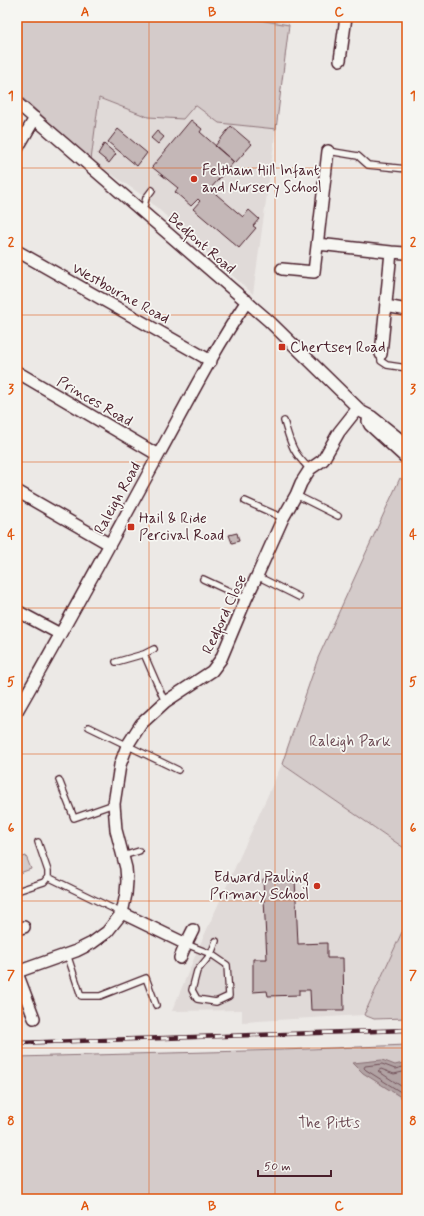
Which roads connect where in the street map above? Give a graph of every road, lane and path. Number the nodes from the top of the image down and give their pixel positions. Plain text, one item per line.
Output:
1 (346, 17) edge
2 (340, 60) dead end
3 (17, 103) edge
4 (35, 118) junction
5 (17, 149) edge
6 (328, 151) joint
7 (407, 169) edge
8 (152, 190) dead end
9 (143, 211) junction
10 (318, 244) junction
11 (17, 251) edge
12 (392, 252) junction
13 (405, 253) dead end
14 (282, 269) dead end
15 (247, 301) junction
16 (386, 306) junction
17 (407, 310) edge
18 (381, 354) joint
19 (211, 361) junction
20 (407, 368) edge
21 (17, 372) edge
22 (360, 410) junction
23 (284, 421) dead end
24 (407, 445) edge
25 (158, 455) junction
26 (406, 458) edge
27 (310, 469) junction
28 (17, 491) edge
29 (296, 495) junction
30 (245, 501) dead end
31 (338, 516) dead end
32 (283, 518) junction
33 (110, 544) junction
34 (258, 576) junction
35 (203, 579) dead end
36 (299, 597) dead end
37 (246, 599) junction
38 (17, 611) edge
39 (60, 634) junction
40 (154, 649) dead end
41 (144, 654) junction
42 (116, 662) dead end
43 (165, 702) junction
44 (17, 711) edge
45 (89, 727) dead end
46 (127, 746) junction
47 (178, 770) dead end
48 (59, 780) dead end
49 (114, 804) junction
50 (38, 842) dead end
51 (138, 851) dead end
52 (123, 856) junction
53 (48, 877) junction
54 (17, 891) edge
55 (122, 913) junction
56 (193, 930) dead end
57 (216, 941) dead end
58 (186, 944) junction
59 (67, 954) junction
60 (211, 954) junction
61 (180, 958) dead end
62 (17, 972) edge
63 (156, 1005) dead end
64 (34, 1018) dead end

1 - 2 street
3 - 4 street, Bedfont Road
4 - 5 street
4 - 9 street, Bedfont Road
6 - 7 lane
6 - 10 street
8 - 9 lane
9 - 15 street, Bedfont Road
10 - 12 street
10 - 14 street
11 - 19 street, Westbourne Road
12 - 13 street
12 - 16 street
15 - 19 street, Raleigh Road
15 - 22 street, Bedfont Road
16 - 17 street
16 - 18 street
18 - 20 lane
19 - 25 street, Raleigh Road
21 - 25 street, Princes Road
22 - 24 street, Bedfont Road
22 - 26 street, Bedfont Road
22 - 27 street, Redford Close
23 - 27 lane
25 - 33 street, Raleigh Road
27 - 29 street, Redford Close
28 - 33 street
29 - 31 lane
29 - 32 street, Redford Close
30 - 32 lane
32 - 34 street, Redford Close
33 - 39 street, Raleigh Road
34 - 36 lane
34 - 37 street, Redford Close
35 - 37 lane
37 - 43 street, Redford Close
38 - 39 street
39 - 44 street, Raleigh Road
40 - 41 lane
41 - 42 lane
41 - 43 lane
43 - 46 street, Redford Close
45 - 46 lane
46 - 47 lane
46 - 49 street, Redford Close
48 - 49 lane
49 - 52 street, Redford Close
50 - 53 lane
51 - 52 lane
52 - 55 street, Redford Close
53 - 54 lane
53 - 55 lane
55 - 58 street
55 - 59 street, Redford Close
56 - 58 street
57 - 60 lane
58 - 60 lane
58 - 61 street
59 - 62 street, Redford Close
59 - 63 lane
60 - 60 lane
62 - 64 street, Redford Close

